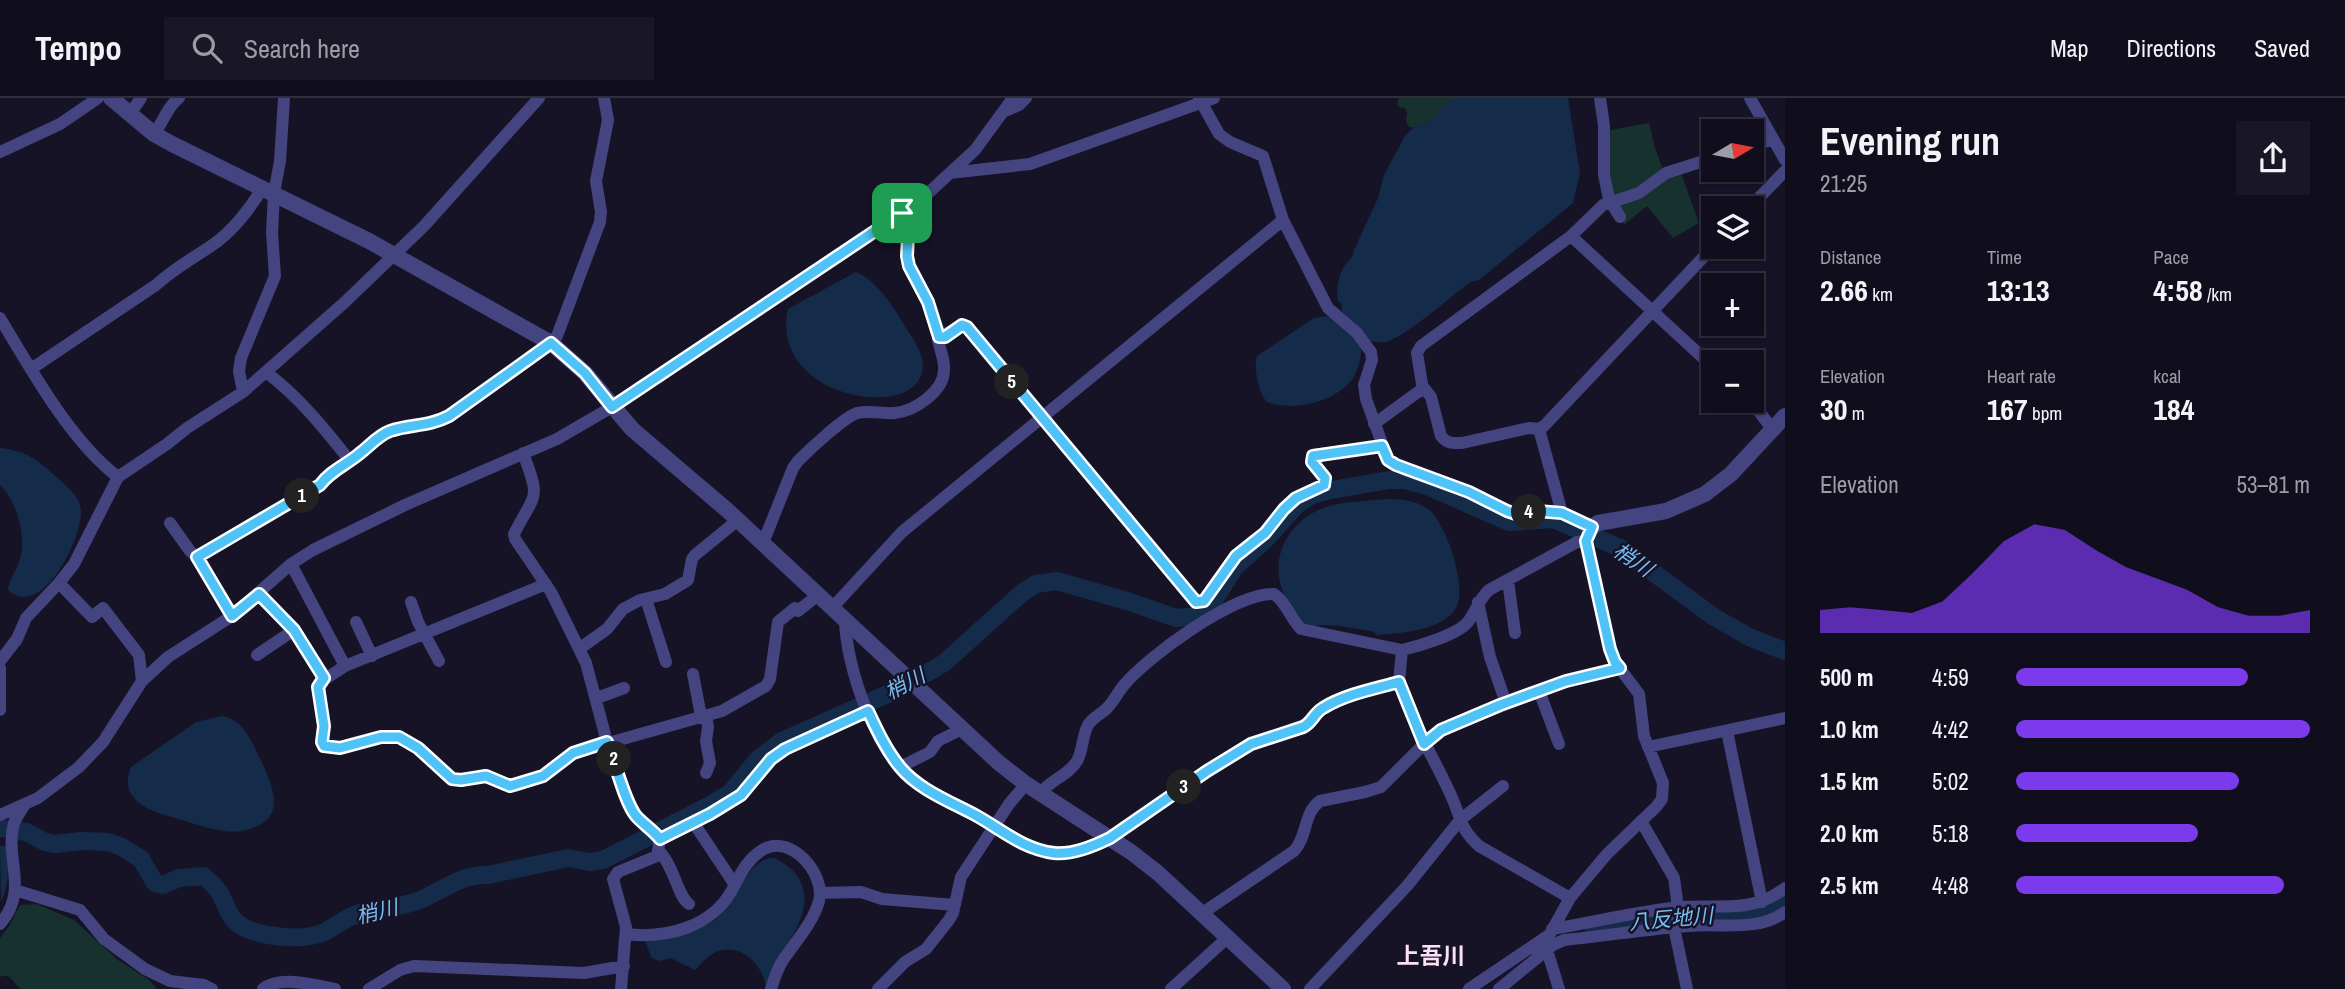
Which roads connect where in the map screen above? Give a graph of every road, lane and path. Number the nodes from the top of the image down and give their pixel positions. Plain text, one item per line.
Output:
1 (98, 98) edge
2 (110, 98) edge
3 (141, 98) edge
4 (179, 98) edge
5 (284, 98) edge
6 (539, 98) edge
7 (604, 98) edge
8 (1013, 98) edge
9 (1026, 98) edge
10 (1214, 98) edge
11 (1600, 98) edge
12 (1750, 98) edge
13 (1200, 100) edge
14 (1004, 111) junction
15 (130, 114) junction
16 (154, 134) junction
17 (1773, 139) junction
18 (1764, 142) edge
19 (0, 152) edge
20 (1785, 160) edge
21 (1701, 162) edge
22 (1785, 171) edge
23 (950, 173) junction
24 (269, 190) junction
25 (1761, 196) edge
26 (1611, 202) junction
27 (902, 213) junction
28 (1620, 217) dead end
29 (1283, 220) junction
30 (1571, 236) junction
31 (396, 255) junction
32 (1702, 259) edge
33 (1652, 311) junction
34 (0, 318) edge
35 (939, 337) junction
36 (551, 343) junction
37 (1701, 356) edge
38 (30, 369) junction
39 (266, 372) junction
40 (1423, 390) junction
41 (243, 392) junction
42 (612, 407) junction
43 (1760, 413) edge
44 (1785, 416) edge
45 (1041, 418) junction
46 (1374, 424) junction
47 (1539, 429) junction
48 (1773, 430) junction
49 (1382, 446) junction
50 (523, 453) junction
51 (350, 461) junction
52 (118, 477) junction
53 (1562, 513) junction
54 (738, 520) junction
55 (170, 523) dead end
56 (1589, 532) junction
57 (764, 543) junction
58 (197, 557) junction
59 (291, 564) junction
60 (1508, 580) junction
61 (58, 583) junction
62 (545, 584) junction
63 (259, 594) junction
64 (818, 595) junction
65 (646, 599) junction
66 (411, 602) dead end
67 (1478, 602) junction
68 (832, 608) junction
69 (232, 616) junction
70 (845, 620) junction
71 (356, 622) dead end
72 (294, 630) junction
73 (1515, 633) dead end
74 (425, 634) junction
75 (579, 649) junction
76 (1402, 650) junction
77 (257, 655) dead end
78 (372, 656) junction
79 (0, 661) edge
80 (439, 661) dead end
81 (666, 662) dead end
82 (345, 666) junction
83 (0, 668) edge
84 (1620, 668) junction
85 (693, 674) dead end
86 (324, 678) junction
87 (142, 681) junction
88 (1399, 682) junction
89 (624, 688) dead end
90 (1539, 691) junction
91 (597, 698) junction
92 (1506, 703) junction
93 (866, 706) junction
94 (0, 710) edge
95 (704, 715) junction
96 (1785, 719) edge
97 (962, 729) junction
98 (1727, 731) junction
99 (607, 742) junction
100 (1424, 744) junction
101 (1559, 744) dead end
102 (1648, 747) junction
103 (900, 767) junction
104 (706, 773) dead end
105 (1026, 784) junction
106 (1503, 786) dead end
107 (1041, 793) junction
108 (26, 804) junction
109 (0, 815) edge
110 (1460, 820) junction
111 (1641, 821) junction
112 (693, 822) junction
113 (993, 827) junction
114 (1110, 838) junction
115 (791, 839) dead end
116 (659, 845) junction
117 (810, 864) junction
118 (734, 885) junction
119 (1785, 888) edge
120 (15, 890) junction
121 (820, 893) junction
122 (1570, 898) junction
123 (1762, 902) junction
124 (689, 904) dead end
125 (955, 905) junction
126 (1676, 908) junction
127 (1785, 912) edge
128 (1201, 914) junction
129 (0, 924) edge
130 (1676, 927) junction
131 (1551, 932) junction
132 (626, 934) junction
133 (1226, 939) junction
134 (1547, 950) junction
135 (1536, 959) junction
136 (624, 966) junction
137 (212, 989) edge
138 (263, 989) edge
139 (335, 989) edge
140 (369, 989) edge
141 (621, 989) edge
142 (771, 989) edge
143 (878, 989) edge
144 (1171, 989) edge
145 (1283, 989) edge
146 (1310, 989) edge
147 (1469, 989) edge
148 (1499, 989) edge
149 (1559, 989) edge
150 (1687, 989) edge

1 - 19 street
2 - 15 street
3 - 15 street
4 - 16 street
5 - 24 street
6 - 31 street
7 - 36 street
8 - 14 street
9 - 14 street
10 - 13 street
11 - 26 street
12 - 17 street
13 - 23 street
13 - 29 street
14 - 23 street
15 - 16 street
16 - 24 street
17 - 18 street
17 - 20 street
21 - 26 street
22 - 25 street
23 - 27 street
24 - 31 street
24 - 38 street
24 - 41 street
26 - 28 street
26 - 30 street
27 - 35 street
27 - 42 street
29 - 45 street
29 - 46 street
30 - 33 street
30 - 40 street
31 - 36 street
31 - 39 street
32 - 33 street
33 - 37 street
33 - 47 street
34 - 38 street
35 - 45 street
35 - 57 street
36 - 42 street
36 - 51 street
38 - 52 street
39 - 41 street
39 - 51 street
40 - 46 street
40 - 47 street
41 - 52 street
42 - 50 street
42 - 54 street
43 - 48 street
44 - 48 street
45 - 49 street
45 - 68 street
46 - 49 street
47 - 53 street
48 - 56 street
49 - 53 street
50 - 59 street
50 - 62 street
51 - 58 street
52 - 61 street
53 - 56 street
54 - 57 street
54 - 65 street
55 - 58 street
56 - 60 street
56 - 84 street
57 - 64 street
58 - 69 street
59 - 63 street
59 - 82 street
60 - 67 street
60 - 73 street
61 - 79 street
61 - 87 street
62 - 74 street
62 - 75 street
63 - 69 street
63 - 72 street
64 - 68 street
64 - 95 street
65 - 75 street
65 - 81 street
66 - 74 street
67 - 76 street
67 - 92 street
68 - 70 street
69 - 87 street
70 - 93 street
70 - 97 street
71 - 78 street
72 - 77 street
72 - 86 street
74 - 78 street
74 - 80 street
75 - 91 street
76 - 88 street
76 - 107 street
78 - 82 street
82 - 86 street
83 - 94 street
84 - 90 street
84 - 102 street
85 - 95 street
86 - 99 street
87 - 108 street
88 - 100 street
88 - 114 street
89 - 91 street
90 - 92 street
90 - 101 street
91 - 99 street
92 - 100 street
93 - 103 street
93 - 112 street
95 - 99 street
95 - 104 street
96 - 98 street
97 - 103 street
97 - 105 street
98 - 102 street
98 - 123 street
99 - 116 street
100 - 110 street
100 - 128 street
102 - 111 street
103 - 113 street
105 - 107 street
105 - 113 street
106 - 110 street
107 - 114 street
108 - 109 street
108 - 120 street
110 - 122 street
110 - 146 street
111 - 122 street
111 - 126 street
112 - 116 street
112 - 118 street
113 - 114 street
113 - 125 street
114 - 128 street
115 - 117 street
116 - 124 street
116 - 132 street
117 - 118 street
117 - 121 street
118 - 132 street
119 - 123 street
120 - 129 street
120 - 137 street
121 - 125 street
121 - 142 street
122 - 131 street
123 - 126 street
125 - 143 street
126 - 130 street
126 - 131 street
127 - 130 street
128 - 133 street
130 - 134 street
130 - 150 street
131 - 135 street
131 - 147 street
132 - 136 street
133 - 144 street
133 - 145 street
134 - 135 street
134 - 149 street
135 - 148 street
136 - 140 street
136 - 141 street
138 - 139 street

